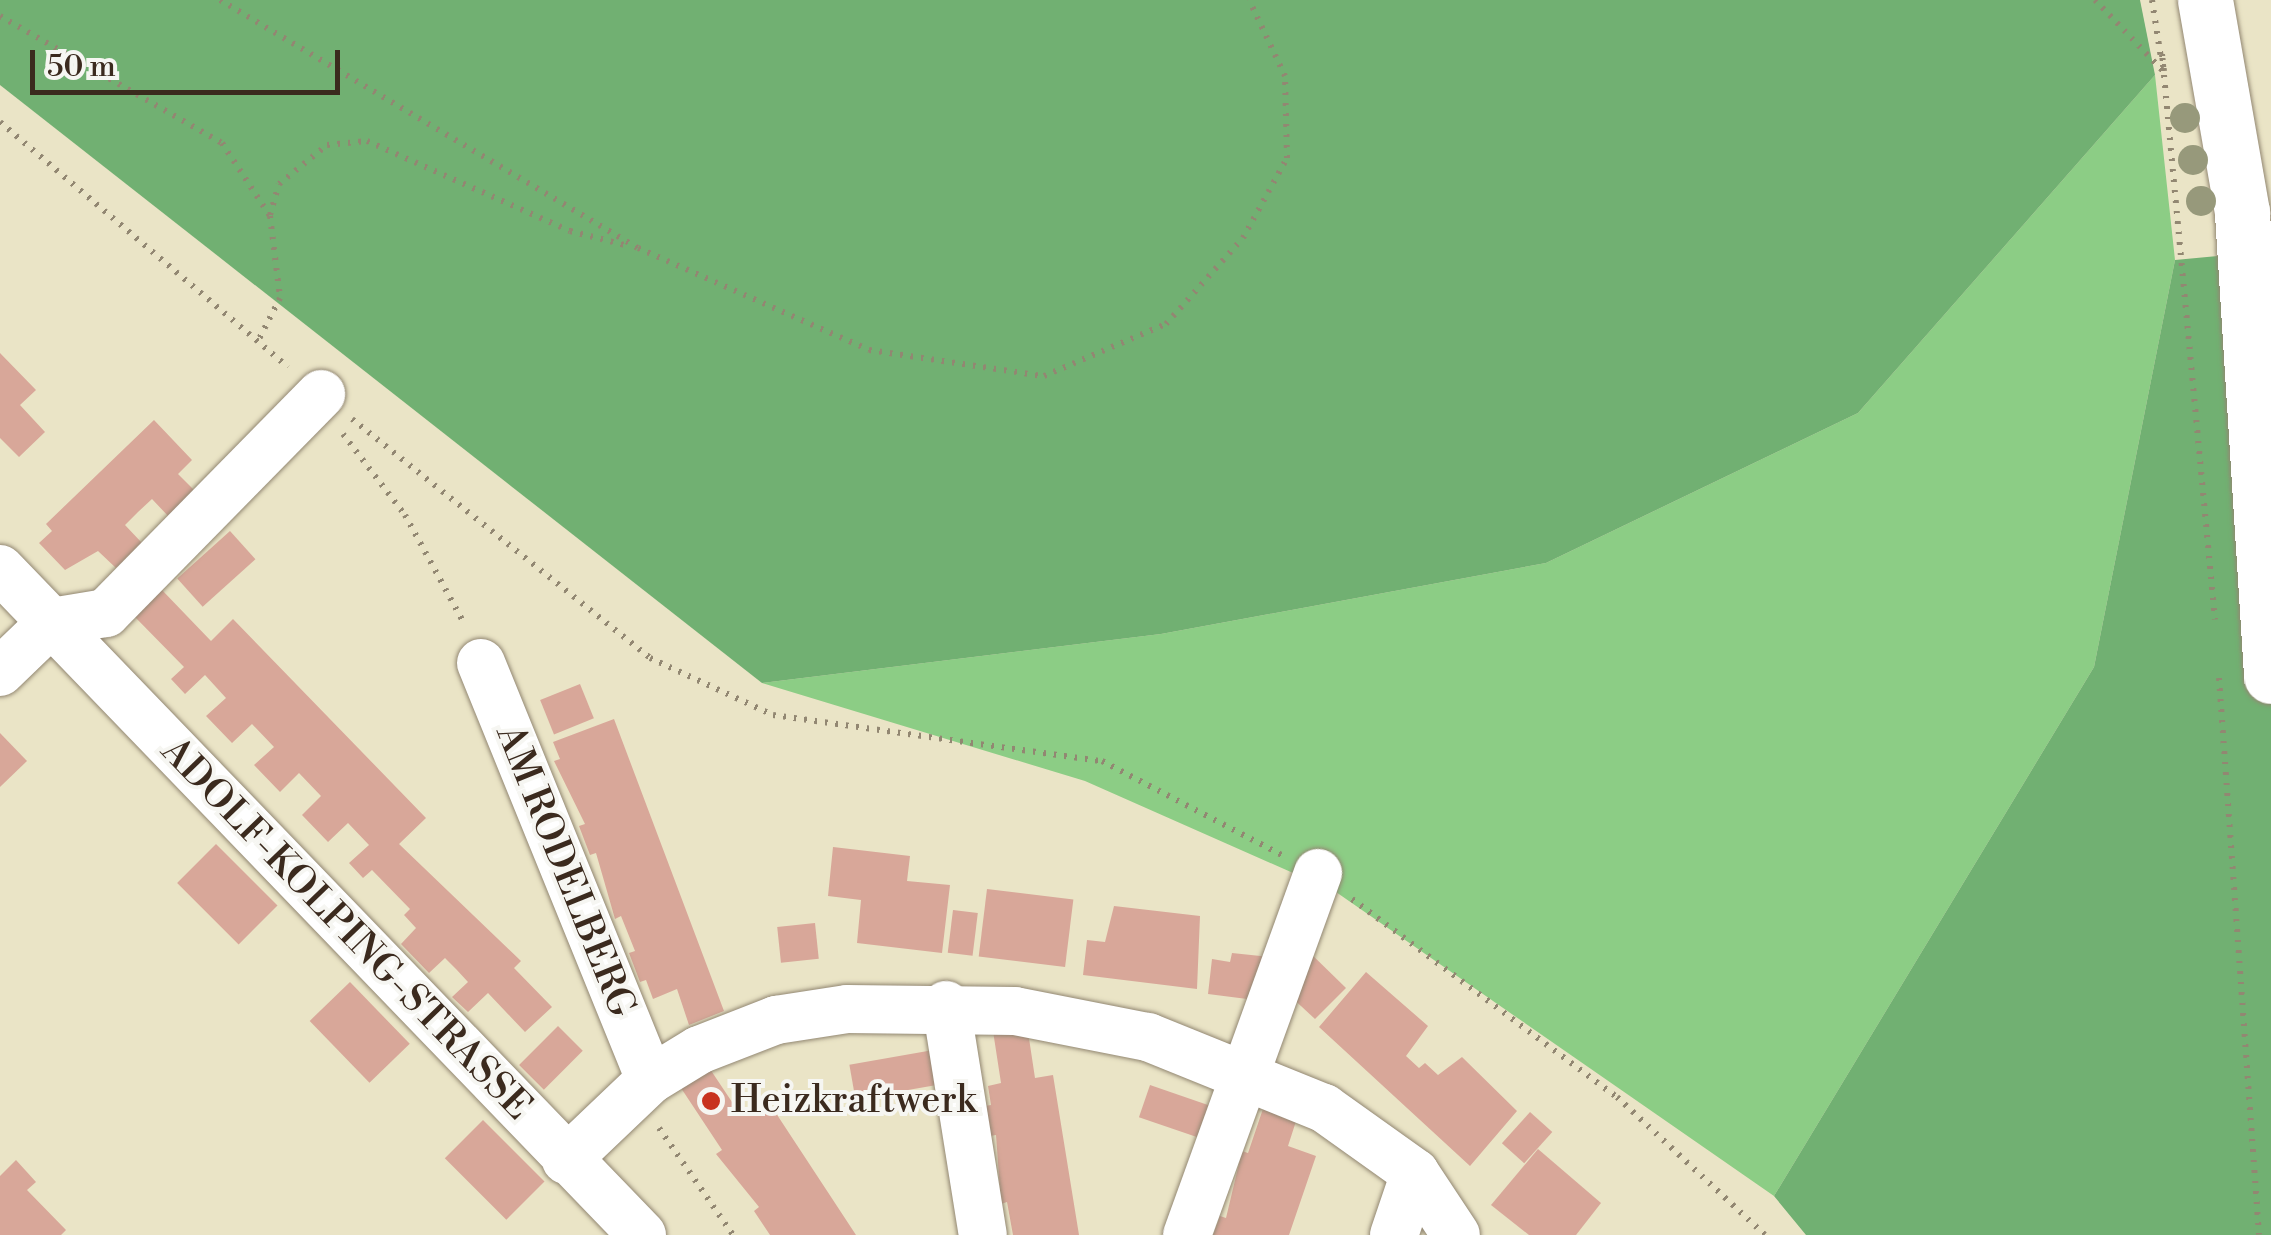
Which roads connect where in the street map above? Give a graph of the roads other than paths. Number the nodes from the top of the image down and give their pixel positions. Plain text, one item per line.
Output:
1 (2205, 0) edge
2 (321, 394) road end
3 (0, 568) edge
4 (52, 622) junction
5 (481, 663) road end
6 (0, 672) edge
7 (2245, 674) edge
8 (1318, 873) road end
9 (946, 1006) junction
10 (1243, 1071) junction
11 (642, 1087) junction
12 (566, 1160) junction
13 (1416, 1174) junction
14 (642, 1235) edge
15 (982, 1235) edge
16 (1187, 1235) edge
17 (1394, 1235) edge
18 (1456, 1235) edge

1 - 7 street
2 - 4 street
3 - 4 street, ADOLF-KOLPING-STRASSE
4 - 6 street
4 - 12 street, ADOLF-KOLPING-STRASSE
5 - 11 street, AM RODELBERG
8 - 10 street
9 - 10 street
9 - 11 street
9 - 15 street
10 - 13 street
10 - 16 street
11 - 12 street
12 - 14 street, ADOLF-KOLPING-STRASSE
13 - 17 street
13 - 18 street

